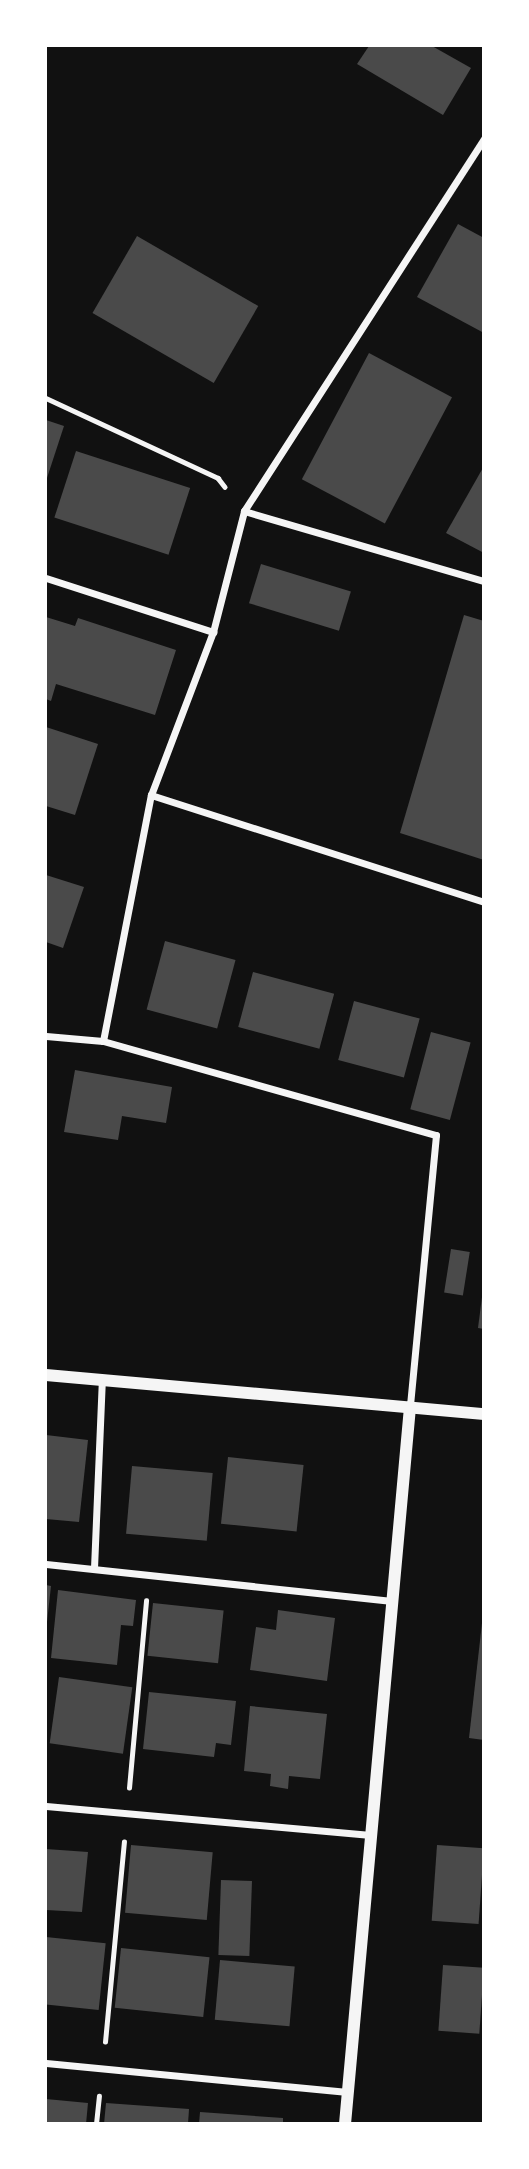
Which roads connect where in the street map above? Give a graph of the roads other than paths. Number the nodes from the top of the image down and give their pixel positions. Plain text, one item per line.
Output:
1 (484, 138) edge
2 (244, 511) junction
3 (46, 578) edge
4 (484, 581) edge
5 (213, 632) junction
6 (151, 795) junction
7 (484, 902) edge
8 (46, 1036) edge
9 (103, 1041) junction
10 (46, 1375) edge
11 (102, 1381) junction
12 (410, 1408) junction
13 (484, 1414) edge
14 (46, 1564) edge
15 (94, 1568) junction
16 (392, 1601) junction
17 (46, 1806) edge
18 (371, 1835) junction
19 (46, 2063) edge
20 (348, 2092) junction
21 (345, 2123) edge

1 - 2 street
2 - 4 street
2 - 5 street
3 - 5 street
5 - 6 street
6 - 7 street
6 - 9 street
8 - 9 street
9 - 12 street
10 - 11 street
11 - 12 street
11 - 15 street
12 - 13 street
12 - 16 street
14 - 15 street
15 - 16 street
16 - 18 street
17 - 18 street
18 - 20 street
19 - 20 street
20 - 21 street

